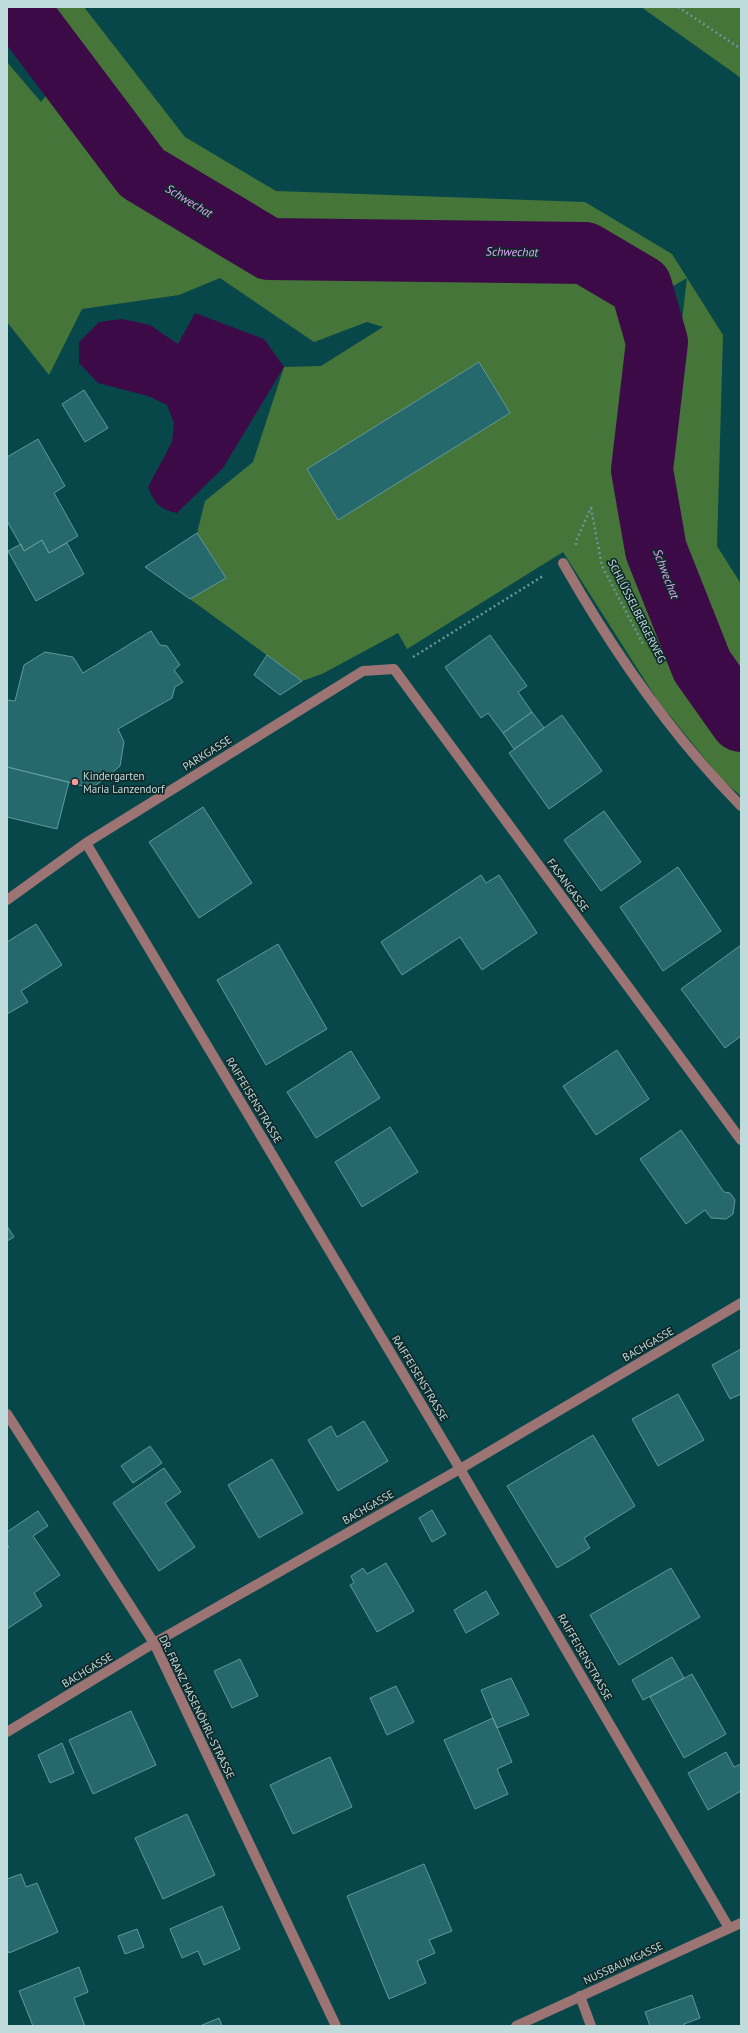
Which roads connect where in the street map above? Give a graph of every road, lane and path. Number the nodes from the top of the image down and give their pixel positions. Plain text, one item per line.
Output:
1 (678, 7) edge
2 (741, 48) edge
3 (576, 549) dead end
4 (563, 563) joint
5 (647, 652) dead end
6 (394, 669) junction
7 (741, 806) edge
8 (86, 843) junction
9 (7, 900) edge
10 (741, 1140) edge
11 (741, 1303) edge
12 (7, 1414) edge
13 (460, 1469) junction
14 (154, 1643) junction
15 (7, 1732) edge
16 (741, 1923) edge
17 (729, 1928) junction
18 (580, 1996) junction
19 (336, 2026) edge
20 (516, 2026) edge
21 (591, 2026) edge

1 - 2 path
3 - 5 path, SCHLÜSSELBERGERWEG
4 - 6 path
4 - 7 street
6 - 8 street, PARKGASSE
6 - 10 street, FASANGASSE
8 - 9 street, PARKGASSE
8 - 13 street, RAIFFEISENSTRASSE
11 - 13 street, BACHGASSE
12 - 14 street, DR. FRANZ HASENÖHRL-STRASSE
13 - 14 street, BACHGASSE
13 - 17 street, RAIFFEISENSTRASSE
14 - 15 street, BACHGASSE
14 - 19 street, DR. FRANZ HASENÖHRL-STRASSE
16 - 17 street, NUSSBAUMGASSE
17 - 18 street, NUSSBAUMGASSE
18 - 20 street, NUSSBAUMGASSE
18 - 21 street

